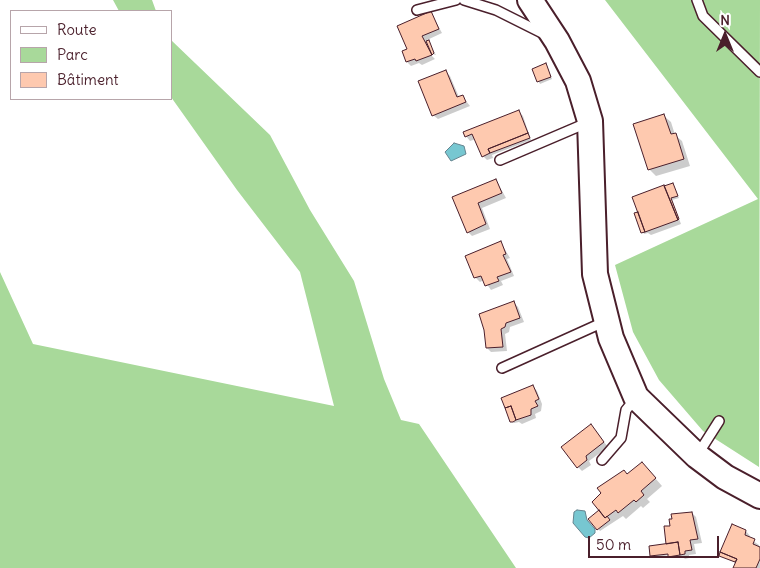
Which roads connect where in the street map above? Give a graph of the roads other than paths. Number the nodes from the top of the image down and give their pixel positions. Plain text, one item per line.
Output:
1 (456, 0) edge
2 (464, 0) edge
3 (530, 0) edge
4 (697, 0) edge
5 (417, 10) dead end
6 (557, 41) junction
7 (760, 72) edge
8 (590, 122) junction
9 (500, 160) dead end
10 (606, 322) junction
11 (502, 368) dead end
12 (636, 397) junction
13 (719, 421) dead end
14 (697, 456) junction
15 (602, 460) dead end
16 (760, 496) edge

1 - 5 lane
2 - 6 lane
3 - 6 main road
4 - 7 lane
6 - 8 main road
8 - 9 lane
8 - 10 main road
10 - 11 lane
10 - 12 main road
12 - 14 main road
12 - 15 lane
13 - 14 lane
14 - 16 main road

